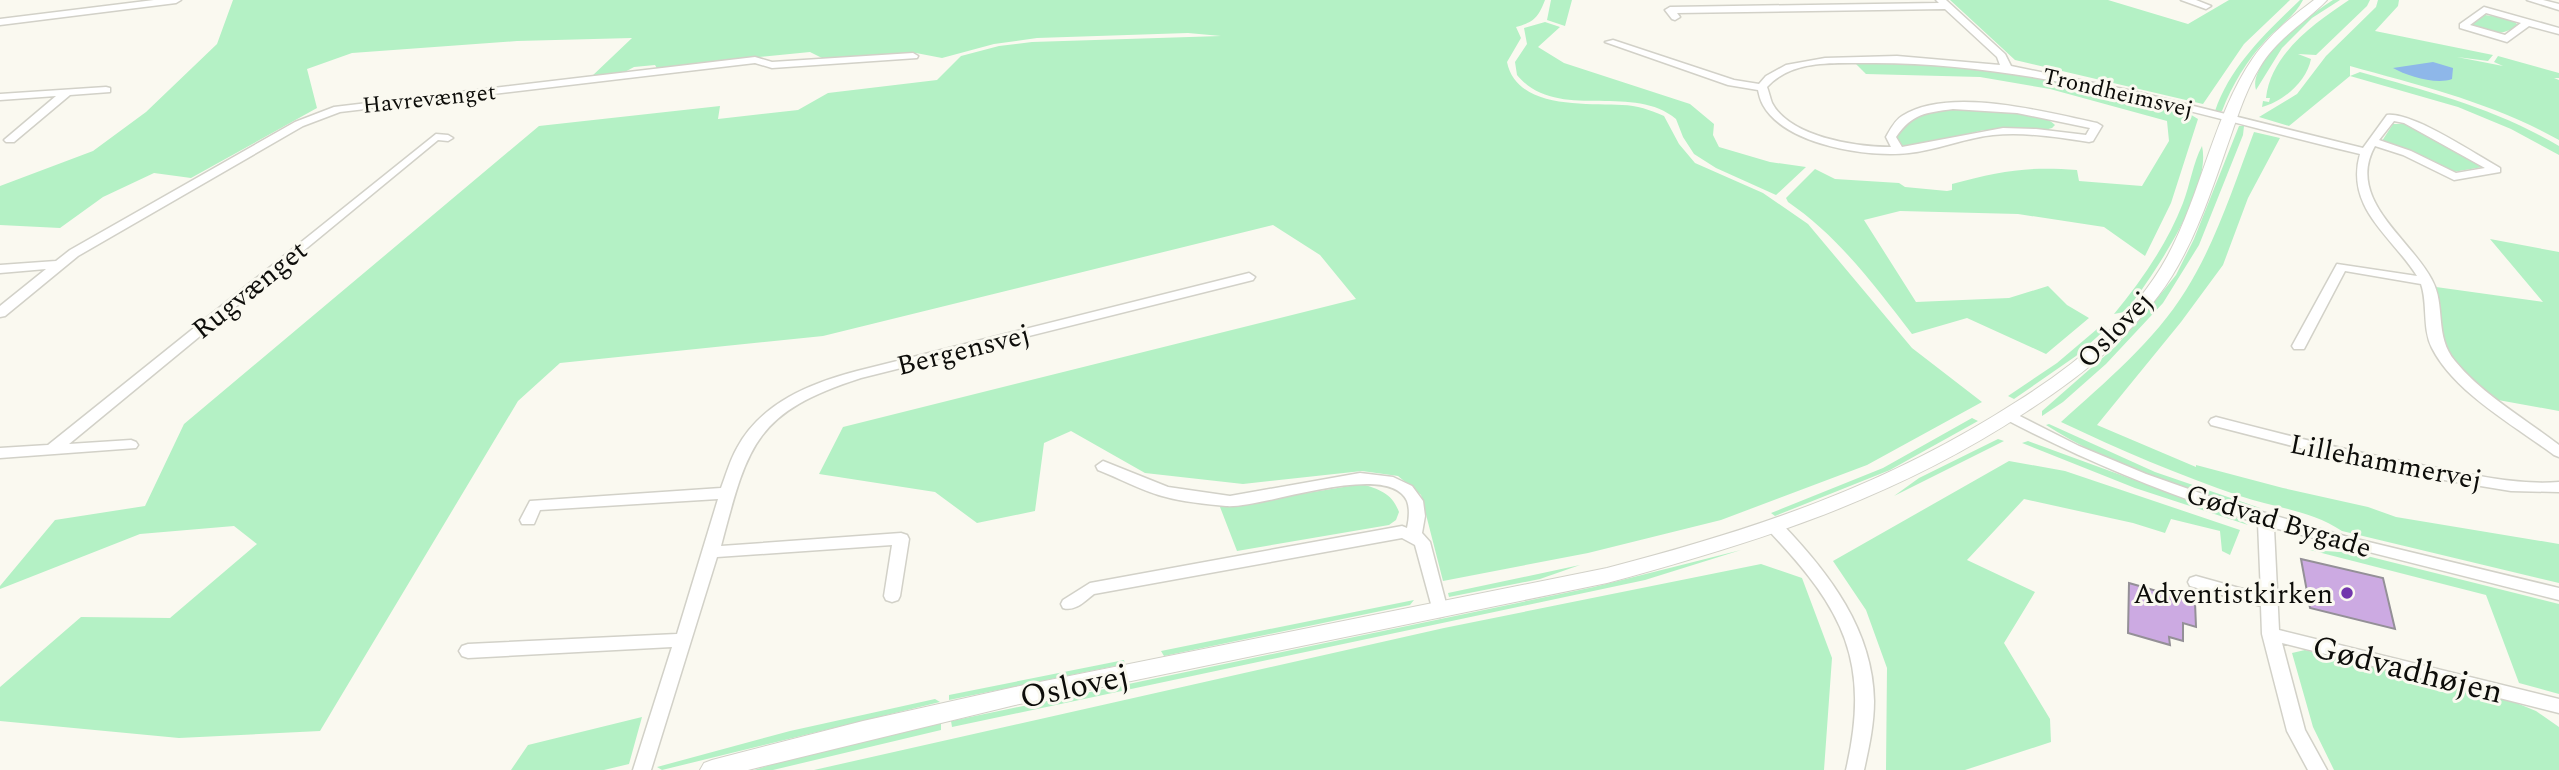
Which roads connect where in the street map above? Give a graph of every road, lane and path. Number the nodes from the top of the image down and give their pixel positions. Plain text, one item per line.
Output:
1 (176, 0) edge
2 (2186, 0) edge
3 (2215, 0) edge
4 (2320, 0) edge
5 (2532, 0) edge
6 (1944, 3) edge
7 (2559, 7) edge
8 (1675, 18) dead end
9 (0, 22) edge
10 (2528, 22) junction
11 (2559, 31) edge
12 (1611, 42) dead end
13 (913, 56) dead end
14 (2006, 67) junction
15 (1762, 88) junction
16 (106, 90) dead end
17 (67, 93) junction
18 (0, 97) edge
19 (2230, 119) junction
20 (448, 138) dead end
21 (10, 140) dead end
22 (2369, 147) junction
23 (1898, 151) junction
24 (56, 265) junction
25 (0, 269) edge
26 (1249, 277) dead end
27 (2427, 281) junction
28 (0, 313) edge
29 (2299, 346) dead end
30 (2010, 416) junction
31 (2216, 422) dead end
32 (131, 445) dead end
33 (52, 449) junction
34 (2559, 452) edge
35 (0, 453) edge
36 (1103, 466) dead end
37 (2559, 487) edge
38 (726, 493) junction
39 (528, 520) dead end
40 (2266, 520) junction
41 (1776, 528) junction
42 (1414, 535) junction
43 (711, 552) junction
44 (2196, 582) dead end
45 (2559, 594) edge
46 (892, 596) dead end
47 (2268, 602) junction
48 (1069, 604) dead end
49 (1440, 611) junction
50 (2271, 634) junction
51 (682, 640) junction
52 (468, 651) dead end
53 (2552, 704) edge
54 (2559, 717) edge
55 (642, 770) edge
56 (712, 770) edge
57 (1855, 770) edge
58 (2318, 770) edge

1 - 9 street
2 - 3 street
4 - 19 street, Oslovej
5 - 7 street
6 - 8 street, Trondheimsvej
6 - 14 street, Trondheimsvej
10 - 10 street
10 - 11 street
12 - 15 street
13 - 24 street, Havrevænget
14 - 15 street, Trondheimsvej
14 - 19 street, Trondheimsvej
15 - 23 street, Trondheimsvej
16 - 17 street
17 - 18 street
17 - 21 street
19 - 22 street
19 - 30 street, Oslovej
20 - 33 street, Rugvænget
22 - 22 street
22 - 27 street
23 - 23 street, Trondheimsvej
24 - 25 street
24 - 28 street, Havrevænget
26 - 38 street, Bergensvej
27 - 29 street
27 - 34 street
30 - 40 street, Gødvad Bygade
30 - 41 street, Oslovej
31 - 37 street, Lillehammervej
32 - 33 street
33 - 35 street
36 - 42 street
38 - 39 street
38 - 43 street, Bergensvej
40 - 45 street, Gødvad Bygade
40 - 47 street, Gødvadhøjen
41 - 49 street, Oslovej
41 - 57 street
42 - 48 street
42 - 49 street
43 - 46 street
43 - 51 street, Bergensvej
44 - 47 street
47 - 50 street, Gødvadhøjen
49 - 56 street, Oslovej
50 - 53 street, Gødvadhøjen
50 - 58 street, Gødvadhøjen
51 - 52 street
51 - 55 street, Bergensvej
53 - 54 street, Gødvadhøjen

